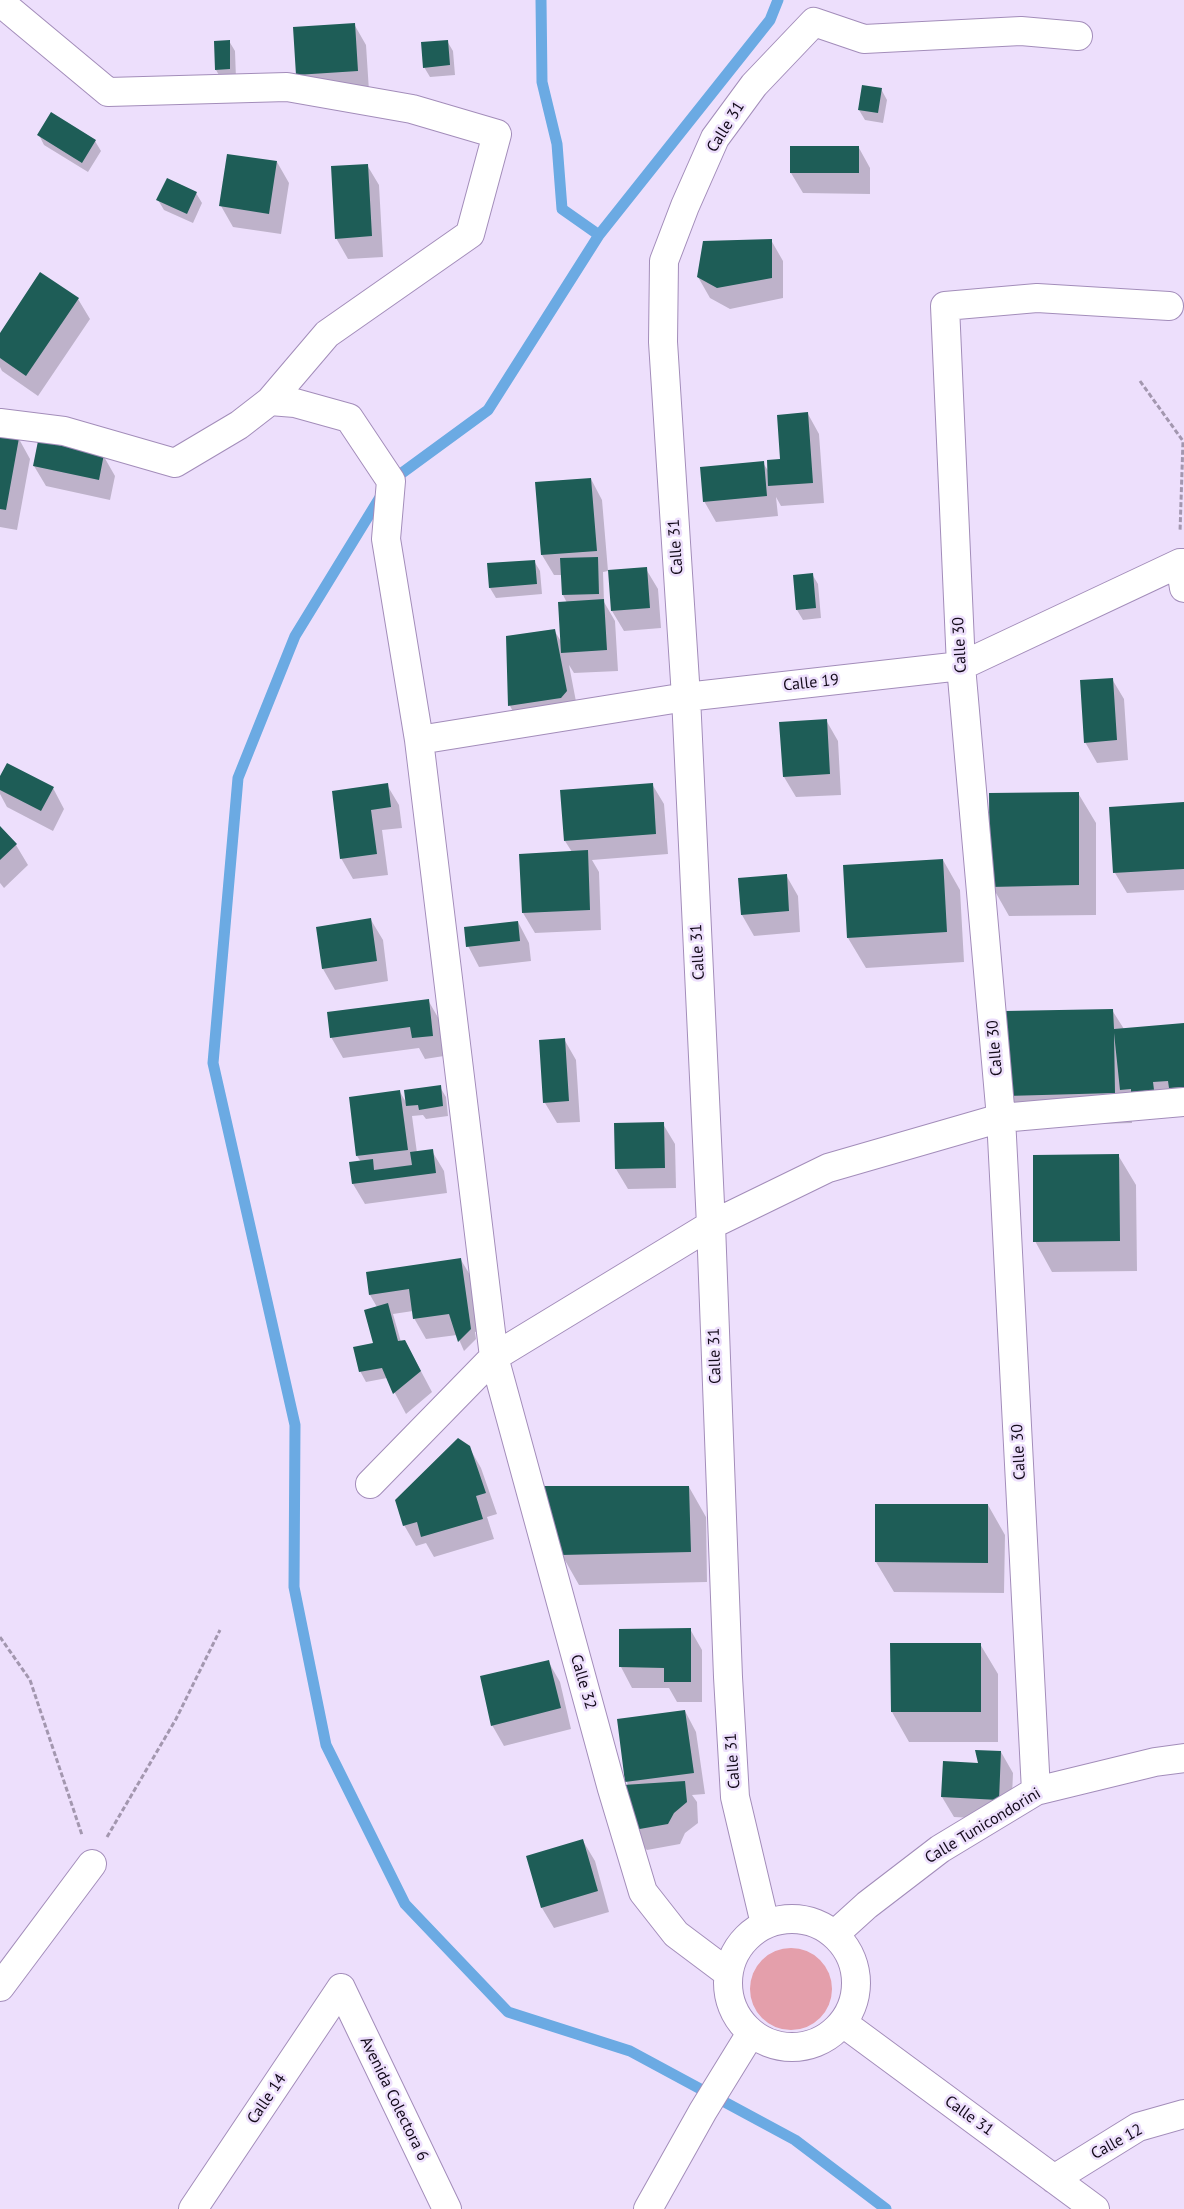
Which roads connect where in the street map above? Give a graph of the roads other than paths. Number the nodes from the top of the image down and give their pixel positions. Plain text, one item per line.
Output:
1 (0, 2) edge
2 (1078, 36) dead end
3 (1169, 306) dead end
4 (270, 401) junction
5 (0, 423) edge
6 (1183, 571) edge
7 (960, 666) junction
8 (686, 697) junction
9 (419, 740) junction
10 (1184, 1102) edge
11 (1001, 1118) junction
12 (710, 1225) junction
13 (494, 1357) junction
14 (370, 1484) dead end
15 (1184, 1758) edge
16 (1036, 1791) junction
17 (92, 1864) road end
18 (765, 1924) junction
19 (835, 1934) junction
20 (728, 1973) junction
21 (0, 1987) edge
22 (342, 1988) joint
23 (843, 2023) junction
24 (751, 2033) junction
25 (1184, 2114) edge
26 (1054, 2179) junction
27 (193, 2209) edge
28 (447, 2209) edge
29 (648, 2209) edge
30 (1095, 2209) edge

1 - 4 street
2 - 8 street, Calle 31
3 - 7 street, Calle 30
4 - 5 street
4 - 9 street, Calle 32
6 - 7 street, Calle 19
7 - 8 street, Calle 19
7 - 11 street, Calle 30
8 - 9 street, Calle 19
8 - 12 street, Calle 31
9 - 13 street, Calle 32
10 - 11 street
11 - 12 street
11 - 16 street, Calle 30
12 - 13 street
12 - 18 street, Calle 31
13 - 14 street
13 - 20 street, Calle 32
15 - 16 street, Calle Tunicondorini
16 - 19 street, Calle Tunicondorini
17 - 21 street
18 - 19 street
18 - 20 street
19 - 23 street
20 - 24 street
22 - 27 street, Calle 14
22 - 28 street, Avenida Colectora 6
23 - 24 street
23 - 26 street, Calle 31
24 - 29 street
25 - 26 street, Calle 12
26 - 30 street, Calle 31

